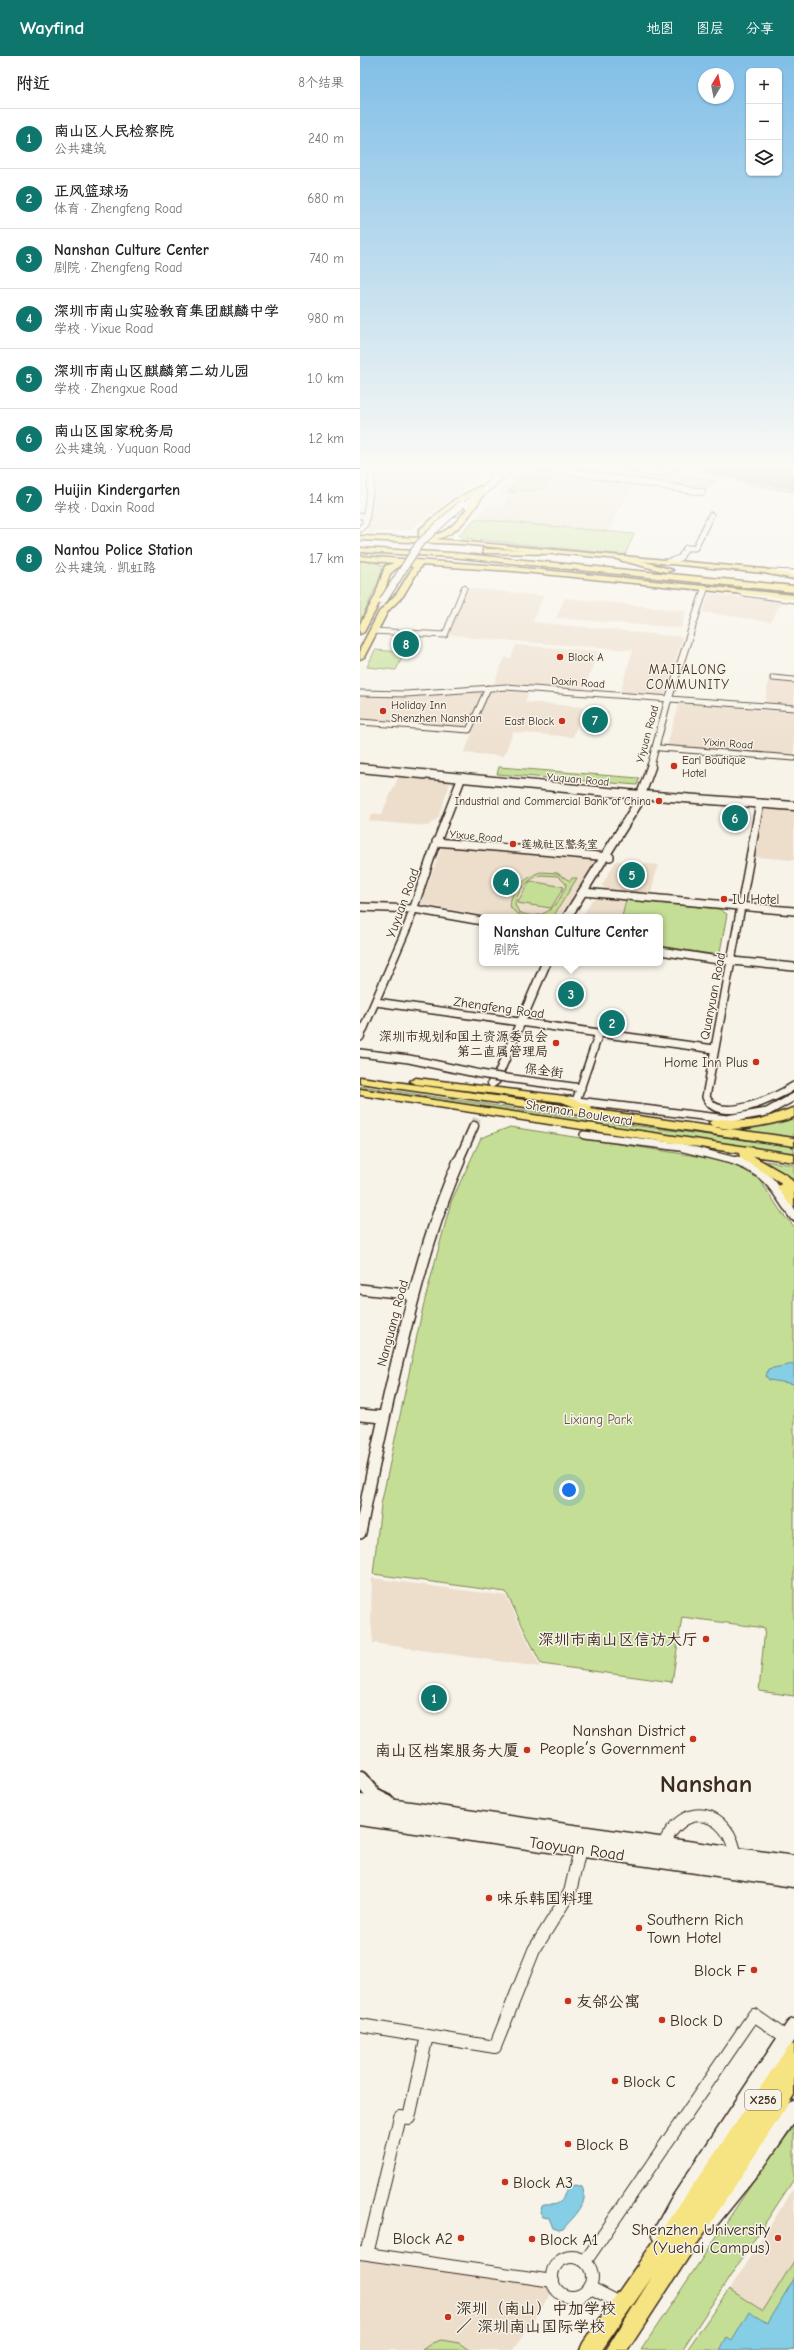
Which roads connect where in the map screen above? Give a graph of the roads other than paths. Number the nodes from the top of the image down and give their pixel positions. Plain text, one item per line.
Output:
1 (387, 574) edge
2 (403, 574) edge
3 (413, 574) edge
4 (564, 574) edge
5 (645, 574) edge
6 (698, 574) edge
7 (711, 574) edge
8 (775, 574) edge
9 (794, 579) edge
10 (794, 583) edge
11 (464, 588) dead end
12 (705, 588) junction
13 (794, 589) edge
14 (794, 598) edge
15 (386, 601) joint
16 (380, 612) junction
17 (373, 631) junction
18 (360, 632) edge
19 (362, 645) edge
20 (360, 657) edge
21 (773, 678) dead end
22 (794, 680) edge
23 (488, 688) junction
24 (360, 692) edge
25 (671, 699) junction
26 (794, 708) edge
27 (360, 722) edge
28 (660, 748) junction
29 (794, 758) edge
30 (360, 767) edge
31 (462, 778) junction
32 (645, 793) junction
33 (760, 803) junction
34 (794, 804) edge
35 (436, 842) junction
36 (607, 857) junction
37 (585, 892) junction
38 (740, 906) junction
39 (360, 907) edge
40 (414, 909) junction
41 (794, 911) edge
42 (570, 914) edge
43 (574, 914) edge
44 (479, 920) edge
45 (663, 951) edge
46 (730, 962) junction
47 (539, 966) edge
48 (545, 966) edge
49 (794, 967) edge
50 (376, 1002) junction
51 (517, 1022) junction
52 (599, 1033) junction
53 (360, 1037) edge
54 (714, 1049) junction
55 (360, 1053) edge
56 (360, 1080) edge
57 (794, 1086) edge
58 (581, 1088) junction
59 (364, 1093) edge
60 (794, 1097) edge
61 (360, 1100) edge
62 (577, 1103) junction
63 (533, 1105) junction
64 (794, 1106) edge
65 (794, 1112) edge
66 (612, 1116) junction
67 (738, 1125) junction
68 (474, 1126) tunnel mouth
69 (631, 1134) junction
70 (584, 1135) junction
71 (777, 1139) junction
72 (794, 1142) edge
73 (730, 1149) junction
74 (794, 1152) edge
75 (794, 1158) edge
76 (770, 1170) junction
77 (794, 1191) edge
78 (794, 1202) edge
79 (794, 1216) edge
80 (360, 1289) edge
81 (414, 1295) junction
82 (360, 1415) edge
83 (383, 1417) junction
84 (360, 1532) edge
85 (360, 1779) edge
86 (360, 1803) edge
87 (401, 1809) junction
88 (360, 1817) edge
89 (580, 1849) junction
90 (662, 1853) junction
91 (735, 1863) junction
92 (793, 1875) edge
93 (360, 2025) edge
94 (427, 2036) junction
95 (792, 2039) edge
96 (794, 2079) edge
97 (794, 2108) edge
98 (364, 2253) edge
99 (585, 2262) junction
100 (662, 2280) junction
101 (553, 2281) junction
102 (589, 2287) junction
103 (622, 2304) junction
104 (590, 2350) edge
105 (616, 2350) edge

1 - 18 main road
2 - 15 main road, bridge
3 - 16 main road
4 - 12 main road
5 - 13 highway
6 - 10 highway
7 - 9 highway
8 - 9 main road
11 - 17 street
12 - 14 main road
12 - 25 street, Yiyuan Road
15 - 16 main road
16 - 17 main road
16 - 19 main road
17 - 19 main road
19 - 20 main road
21 - 22 street
23 - 24 street, Daxin Road
23 - 25 street, Daxin Road
23 - 27 street
25 - 26 street, Daxin Road
25 - 28 street, Yiyuan Road
25 - 32 street, Yiyuan Road
28 - 29 street, Yixin Road
28 - 32 street, Yiyuan Road
30 - 31 street, Yuquan Road
31 - 32 street, Yuquan Road
31 - 35 street, Yuyuan Road
32 - 33 street, Yuquan Road
32 - 34 street, Yuquan Road
32 - 36 street, Yiyuan Road
33 - 34 street, Yuquan Road
33 - 38 street, Quanyuan Road
35 - 36 street, Yixue Road
35 - 40 street, Yuyuan Road
36 - 37 street, Yiyuan Road
37 - 38 street
37 - 42 street, Yiyuan Road
37 - 43 street, Yiyuan Road
38 - 41 street
38 - 46 street, Quanyuan Road
39 - 40 street
40 - 44 street
40 - 50 street, Yuyuan Road
45 - 46 street
46 - 49 street
46 - 54 street, Quanyuan Road
47 - 51 street
48 - 51 street
50 - 51 street, Zhengfeng Road
50 - 53 street, Yuyuan Road
51 - 51 street
51 - 52 street, Zhengfeng Road
52 - 54 street, Zhengfeng Road
52 - 58 street
54 - 57 street, Quanyuan Road
55 - 58 street, 保全街, bridge
56 - 62 main road
56 - 63 main road, Shennan Boulevard
58 - 62 street
59 - 69 main road, Shennan Boulevard
60 - 62 street
61 - 70 main road
62 - 63 main road
62 - 66 main road
62 - 67 main road
63 - 66 main road, Shennan Boulevard
64 - 67 main road
65 - 67 main road
66 - 71 main road, Shennan Boulevard
68 - 81 street, Nanguang Road
69 - 70 main road
69 - 73 main road, Shennan Boulevard
70 - 79 street
71 - 72 main road, Shennan Boulevard
71 - 74 main road
73 - 75 main road, Shennan Boulevard
73 - 76 main road
76 - 77 main road
76 - 78 main road
80 - 81 street
81 - 83 street, Nanguang Road
82 - 83 street
83 - 84 street, Nanguang Road
85 - 87 street
86 - 87 main road, Taoyuan Road
87 - 90 main road, Taoyuan Road
88 - 89 main road, Taoyuan Road
89 - 90 main road, Taoyuan Road
89 - 94 street
90 - 91 main road, Taoyuan Road
90 - 91 street
91 - 92 main road, Taoyuan Road
93 - 94 street
94 - 98 street
95 - 99 street
95 - 103 main road, X256
96 - 100 main road, X256
97 - 100 main road
98 - 101 street
99 - 101 street
99 - 102 street
100 - 105 main road, X256
101 - 102 street
102 - 103 street
103 - 104 main road, X256

